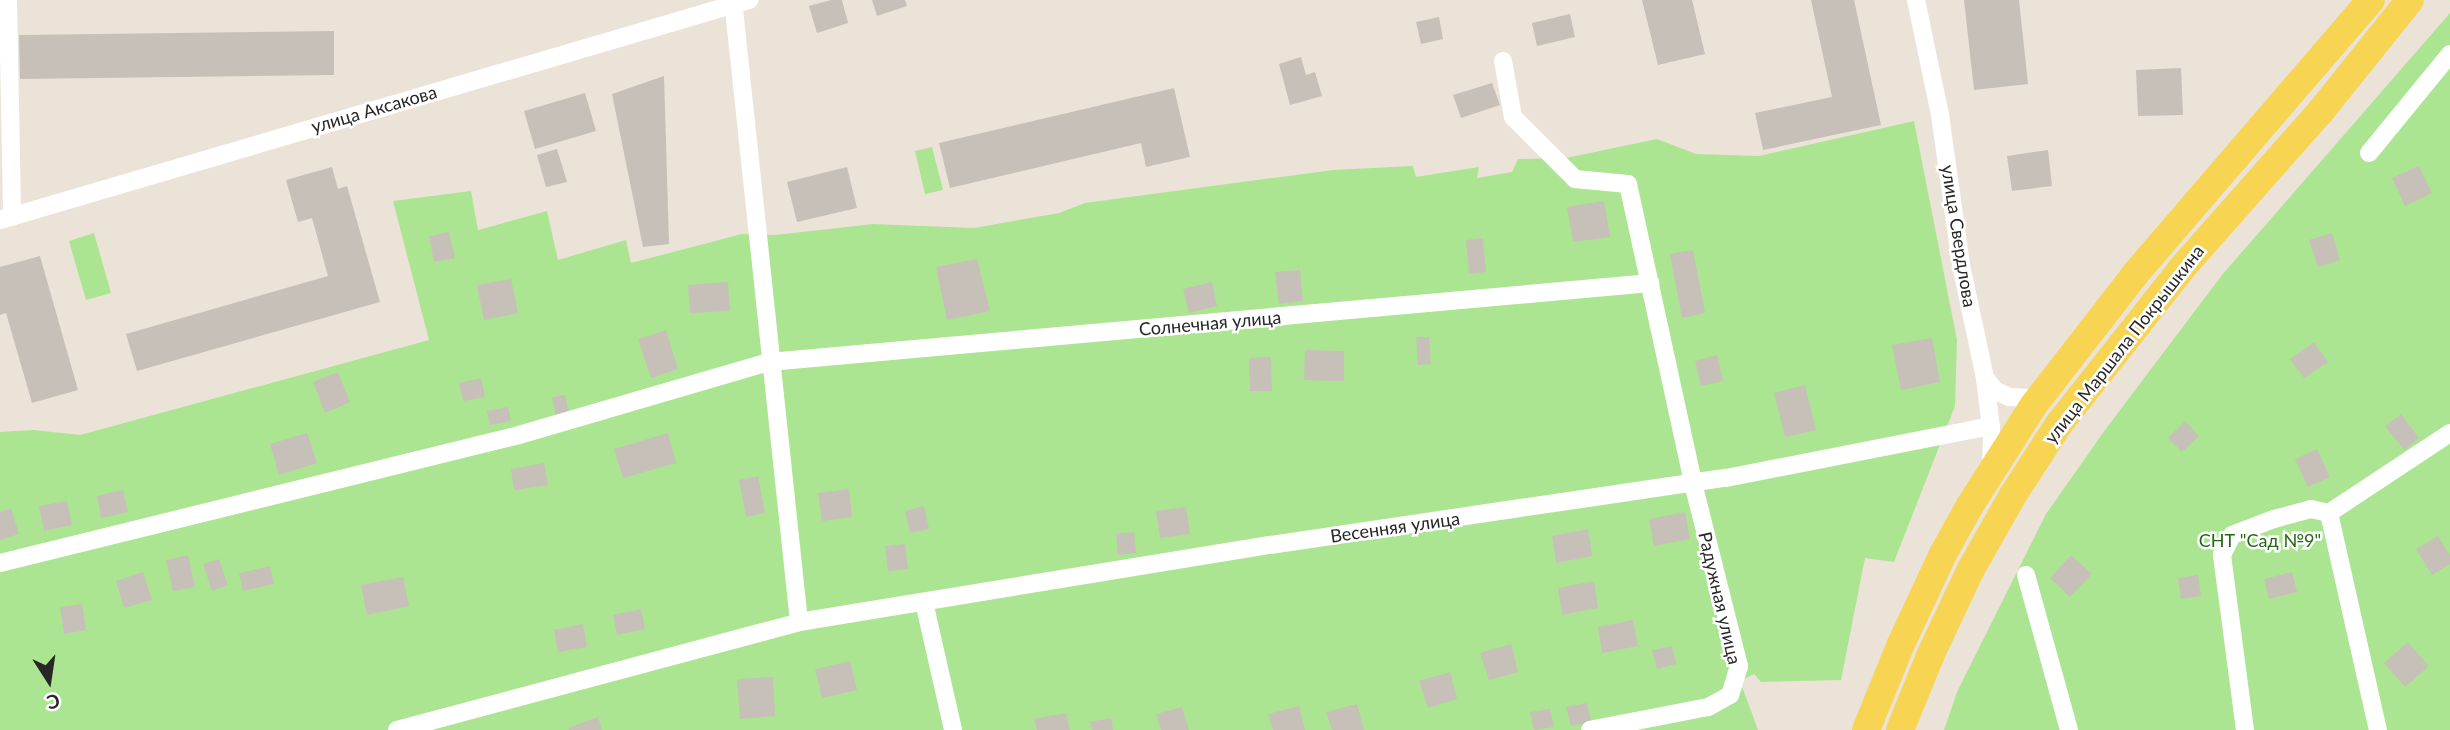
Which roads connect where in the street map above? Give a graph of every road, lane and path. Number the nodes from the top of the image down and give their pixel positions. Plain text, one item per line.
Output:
1 (8, 0) edge
2 (1916, 0) edge
3 (2371, 0) edge
4 (2410, 0) edge
5 (738, 2) edge
6 (2450, 54) edge
7 (1503, 61) dead end
8 (2369, 153) dead end
9 (6, 218) edge
10 (1650, 284) junction
11 (769, 362) junction
12 (1985, 378) junction
13 (2043, 394) junction
14 (1991, 426) junction
15 (2450, 433) edge
16 (1990, 472) junction
17 (1693, 483) junction
18 (2329, 513) junction
19 (0, 563) edge
20 (2026, 575) dead end
21 (924, 602) junction
22 (799, 622) junction
23 (397, 730) edge
24 (953, 730) edge
25 (1590, 730) edge
26 (1866, 730) edge
27 (1900, 730) edge
28 (2069, 730) edge
29 (2245, 730) edge
30 (2378, 730) edge

1 - 9 street
2 - 12 street, улица Свердлова
3 - 13 main road, улица Маршала Покрышкина
4 - 27 main road, улица Маршала Покрышкина
5 - 9 street, улица Аксакова
5 - 11 street
6 - 8 street
7 - 10 street, Радужная улица
10 - 11 street, Солнечная улица
10 - 17 street, Радужная улица
11 - 19 street, Солнечная улица
11 - 22 street
12 - 13 street
12 - 14 street, улица Свердлова
13 - 16 main road, улица Маршала Покрышкина
14 - 16 street, улица Свердлова
14 - 17 street, Весенняя улица
15 - 18 street
16 - 26 main road, улица Маршала Покрышкина
17 - 21 street, Весенняя улица
17 - 25 street, Радужная улица
18 - 29 street
18 - 30 street
20 - 28 street
21 - 22 street, Весенняя улица
21 - 24 street
22 - 23 street, Весенняя улица

